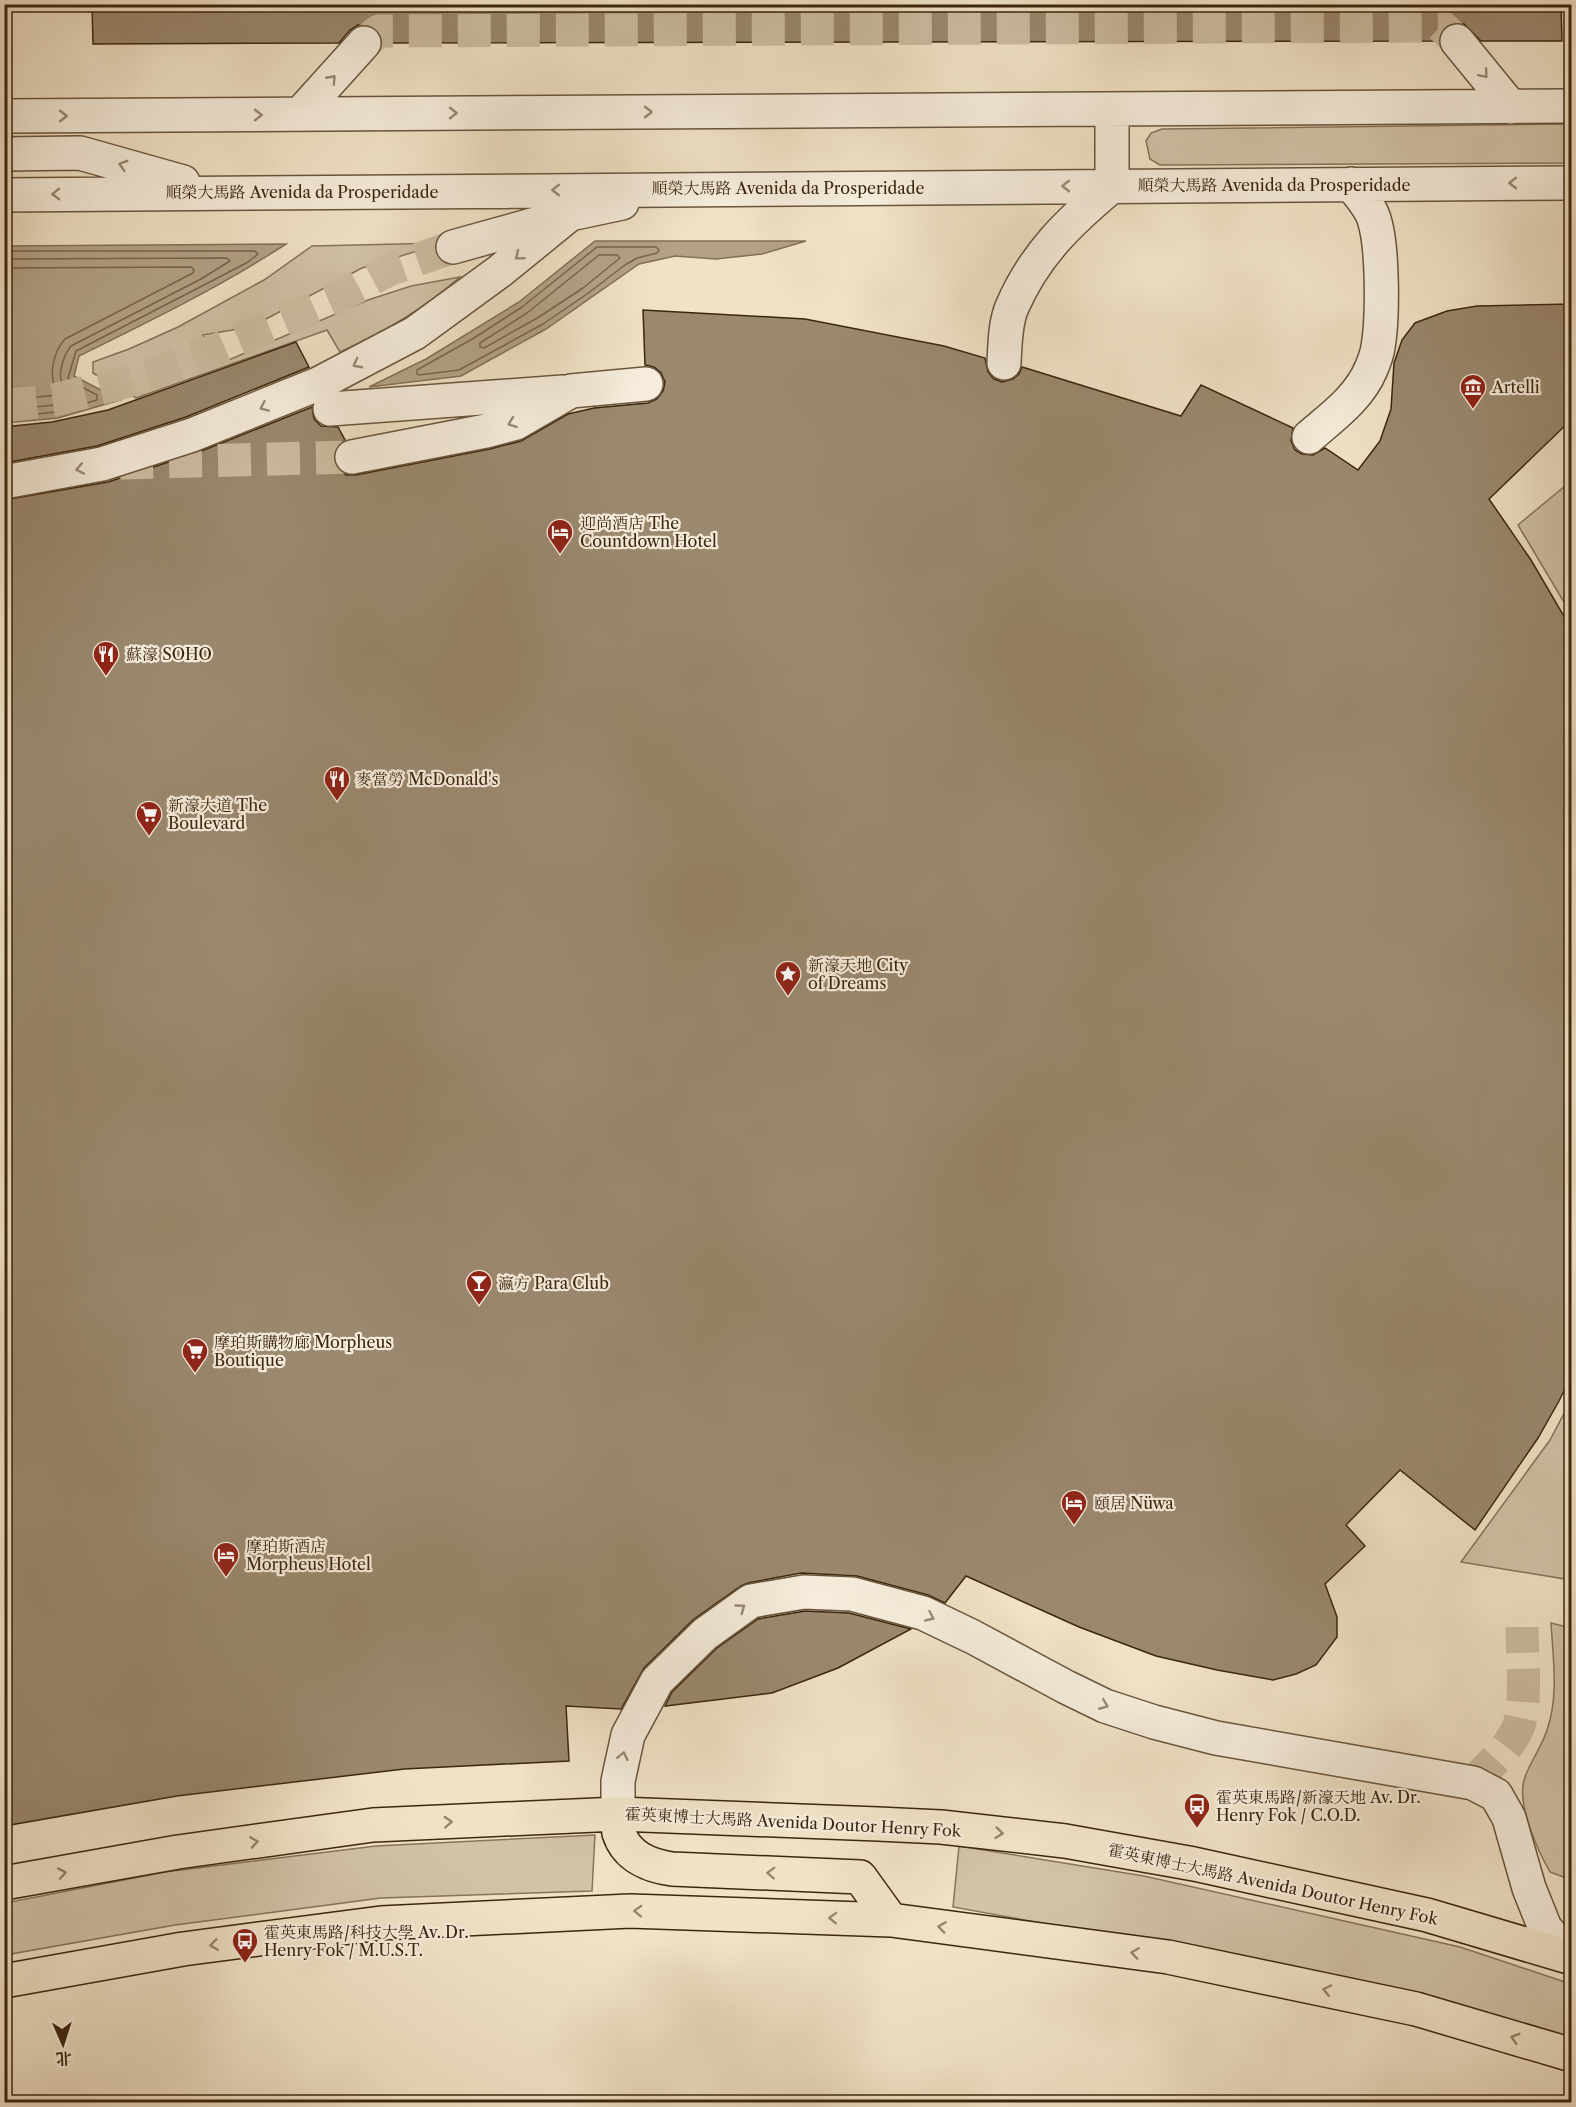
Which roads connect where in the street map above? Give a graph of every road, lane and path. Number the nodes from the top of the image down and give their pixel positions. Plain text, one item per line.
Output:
1 (1457, 41) tunnel mouth
2 (364, 43) tunnel mouth
3 (1511, 106) junction
4 (1572, 106) edge
5 (1112, 109) junction
6 (300, 114) junction
7 (4, 116) edge
8 (4, 154) edge
9 (1572, 183) edge
10 (1351, 184) junction
11 (1406, 184) junction
12 (1112, 186) junction
13 (686, 189) junction
14 (219, 192) junction
15 (4, 195) edge
16 (570, 214) junction
17 (453, 247) tunnel mouth
18 (1380, 249) junction
19 (1004, 363) dead end
20 (646, 384) dead end
21 (571, 391) junction
22 (330, 410) dead end
23 (1309, 437) dead end
24 (352, 457) tunnel mouth
25 (4, 483) edge
26 (618, 1814) junction
27 (4, 1883) edge
28 (891, 1920) junction
29 (1572, 1958) edge
30 (4, 1981) edge
31 (1572, 2055) edge

1 -> 3 street
6 -> 2 street
3 - 4 street
3 - 5 street
6 -> 5 street
5 - 12 street
7 -> 6 street
14 -> 8 street
9 -> 11 street, 順榮大馬路 Avenida da Prosperidade
10 - 11 street, 順榮大馬路 Avenida da Prosperidade
10 - 12 street, 順榮大馬路 Avenida da Prosperidade
10 - 18 street
11 - 18 street
12 -> 13 street, 順榮大馬路 Avenida da Prosperidade
12 - 19 street
13 -> 14 street, 順榮大馬路 Avenida da Prosperidade
13 - 16 street
14 -> 15 street, 順榮大馬路 Avenida da Prosperidade
16 - 17 street
16 -> 25 street
18 - 23 street
20 - 21 street
21 - 22 street
21 -> 24 street
27 -> 26 main road, 霍英東博士大馬路 Avenida Doutor Henry Fok
28 -> 26 main road
26 -> 29 main road, 霍英東博士大馬路 Avenida Doutor Henry Fok
26 -> 29 street
28 -> 30 main road
31 -> 28 main road

